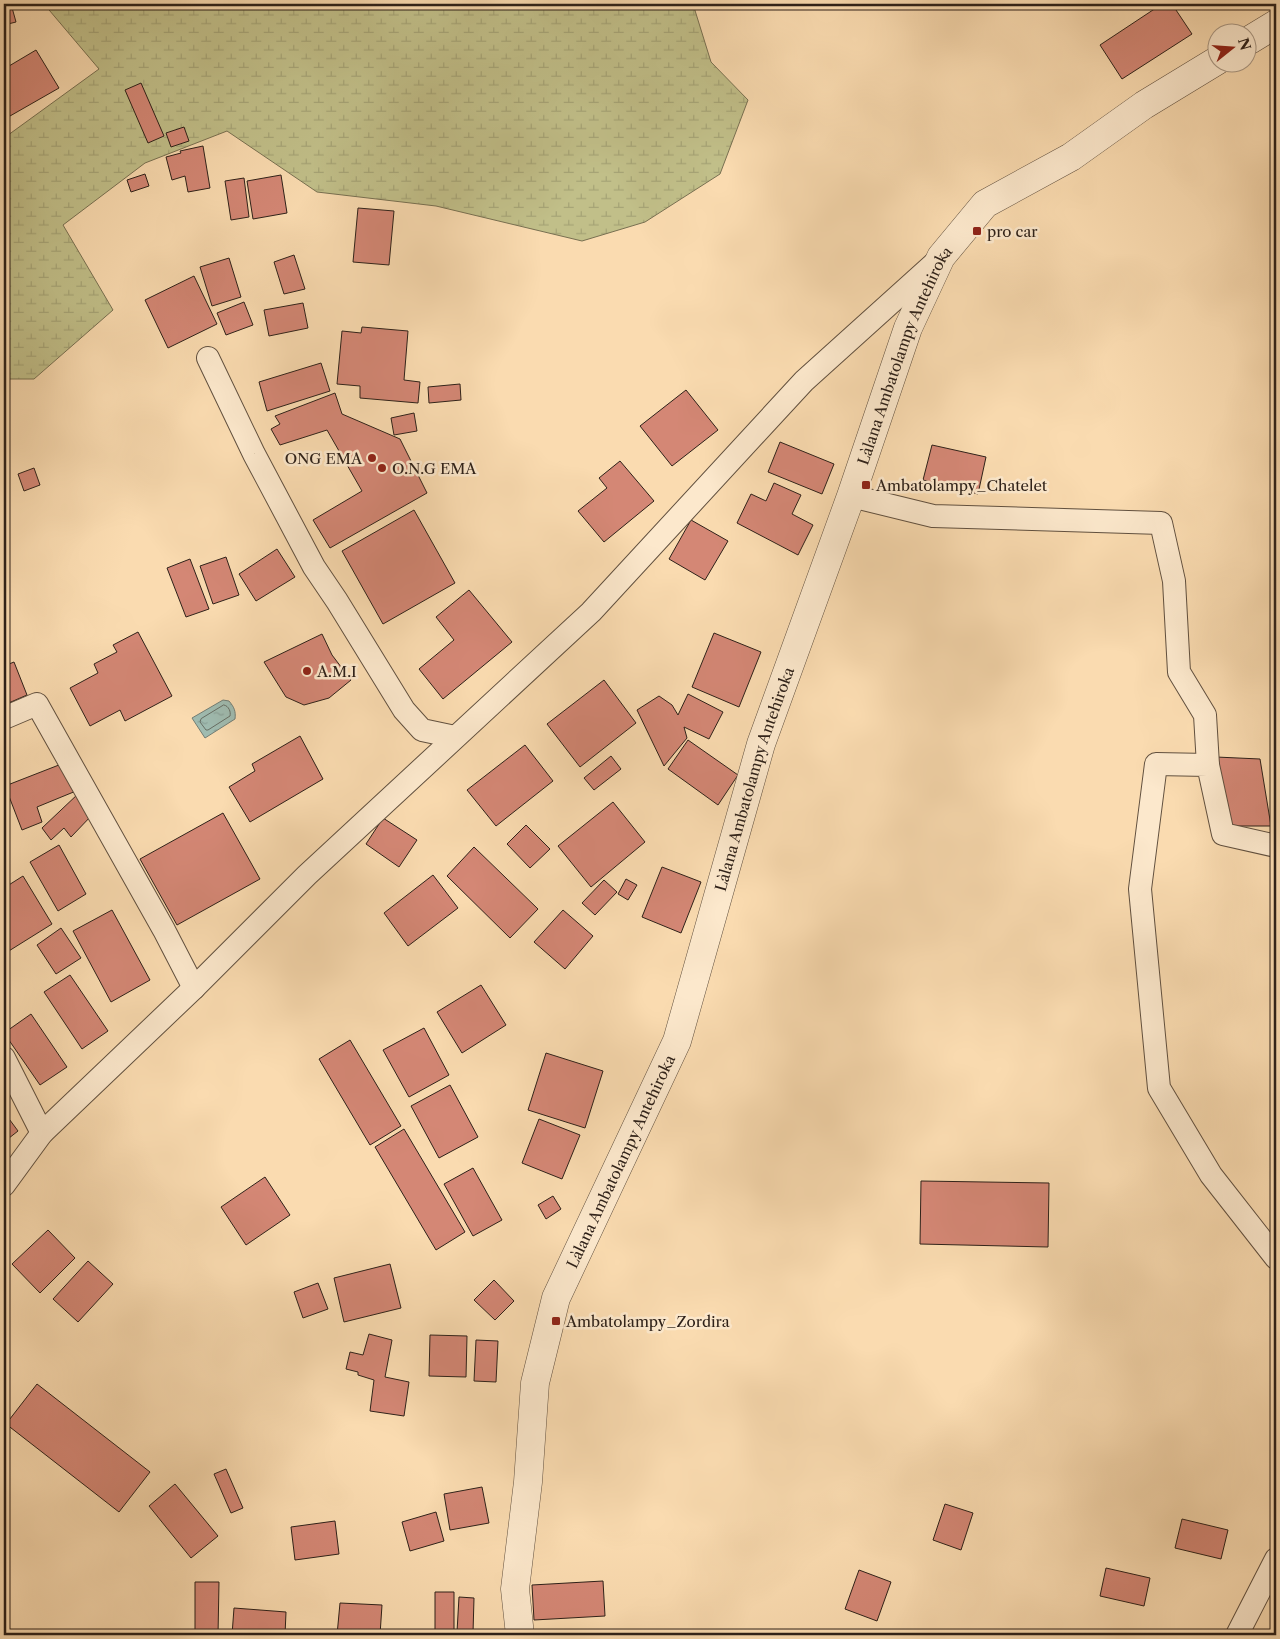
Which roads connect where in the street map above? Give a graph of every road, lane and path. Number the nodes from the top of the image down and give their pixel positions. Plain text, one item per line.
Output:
1 (1276, 24) edge
2 (1258, 36) edge
3 (1208, 66) edge
4 (941, 257) junction
5 (208, 358) dead end
6 (851, 496) junction
7 (4, 718) edge
8 (455, 737) junction
9 (1208, 765) junction
10 (1276, 846) edge
11 (194, 988) junction
12 (4, 1058) edge
13 (42, 1133) junction
14 (4, 1185) edge
15 (1276, 1258) edge
16 (1276, 1559) edge
17 (520, 1635) edge
18 (1237, 1635) edge

1 - 2 street
3 - 4 street, Làlana Ambatolampy Antehiroka
4 - 6 street, Làlana Ambatolampy Antehiroka
4 - 8 street
5 - 8 street
6 - 9 street
6 - 17 street, Làlana Ambatolampy Antehiroka
7 - 11 street
8 - 11 street
9 - 10 street
9 - 15 street
11 - 13 street
12 - 13 street
13 - 14 street
16 - 18 street

